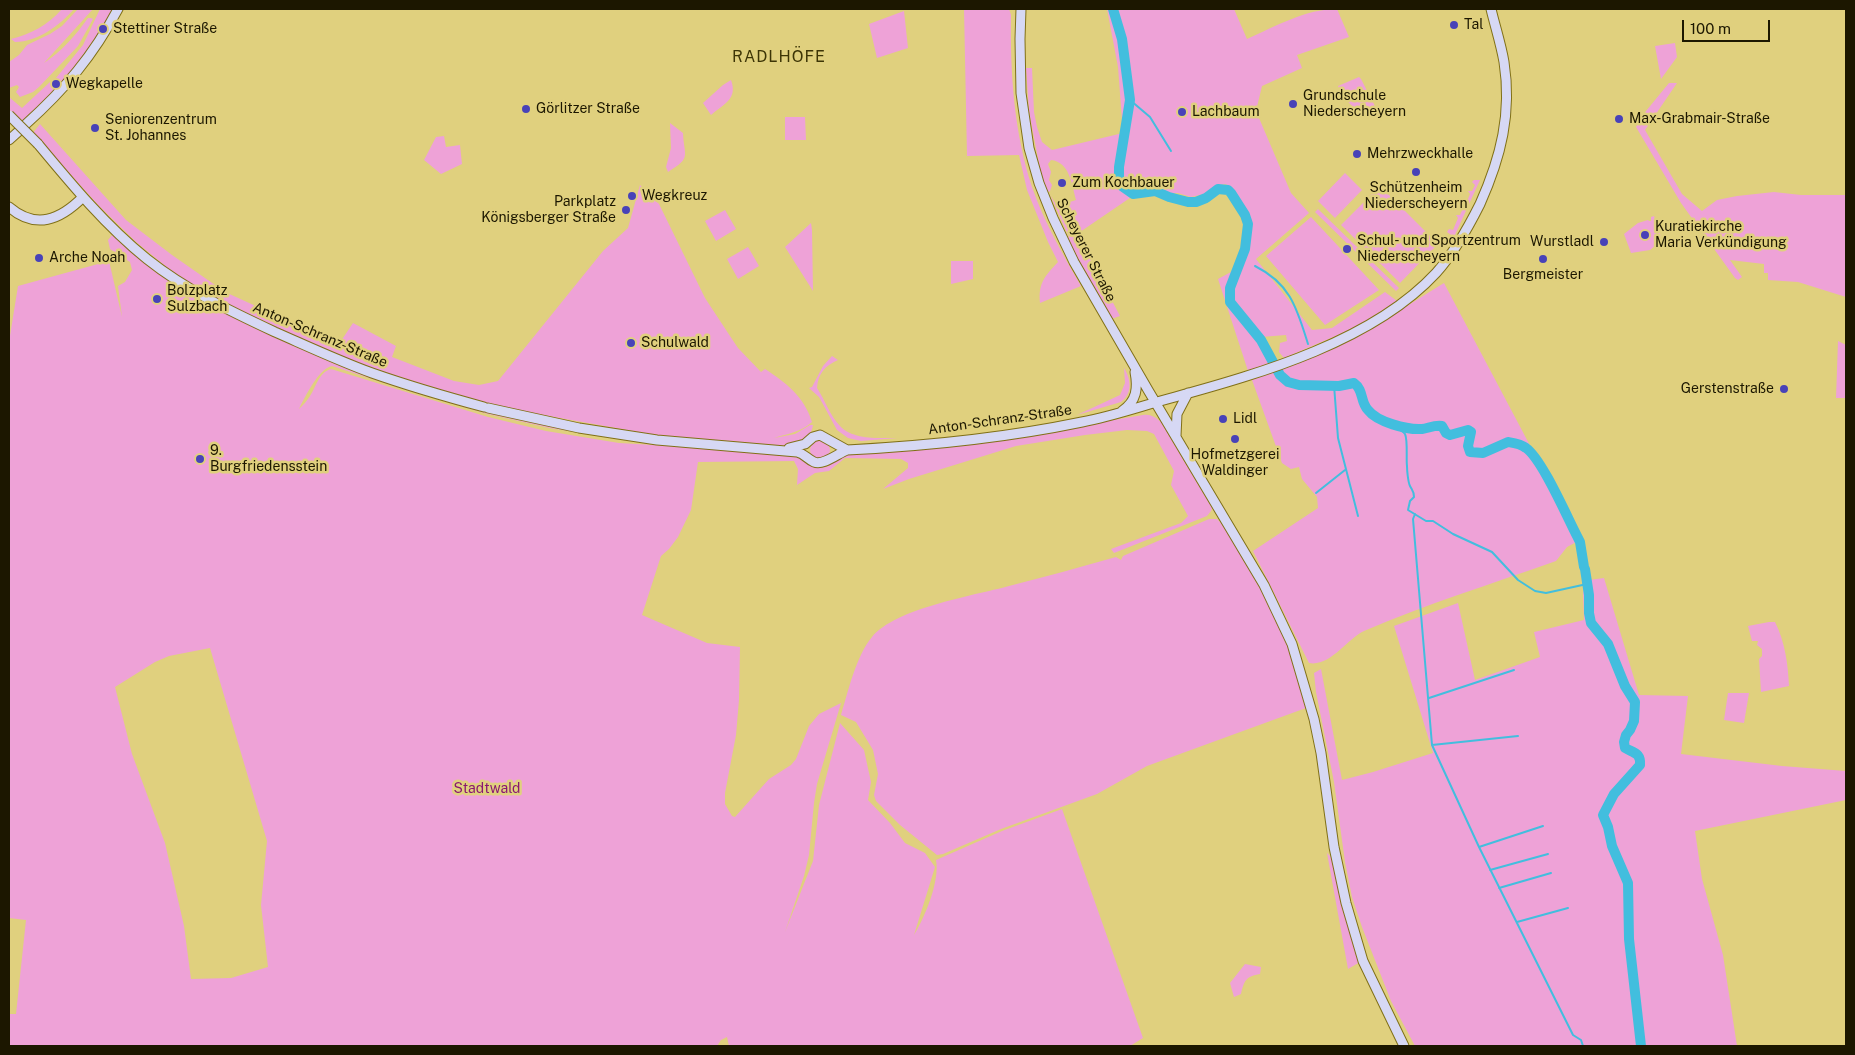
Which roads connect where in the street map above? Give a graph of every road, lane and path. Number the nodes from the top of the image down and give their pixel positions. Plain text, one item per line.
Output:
1 (118, 9) edge
2 (1020, 9) edge
3 (1491, 9) edge
4 (9, 115) edge
5 (9, 140) edge
6 (82, 197) junction
7 (9, 207) edge
8 (1134, 367) junction
9 (1188, 393) junction
10 (1156, 402) junction
11 (1120, 413) junction
12 (1176, 437) junction
13 (808, 442) junction
14 (831, 442) junction
15 (780, 450) junction
16 (846, 450) junction
17 (807, 455) junction
18 (831, 458) junction
19 (1404, 1046) edge

1 - 5 main road
2 - 8 main road, Scheyerer Straße
3 - 9 main road, Anton-Schranz-Straße
4 - 6 main road, Anton-Schranz-Straße, bridge
6 - 7 main road
6 - 15 main road, Anton-Schranz-Straße
8 - 10 main road, Scheyerer Straße
8 - 11 main road
9 - 10 main road, Anton-Schranz-Straße
9 - 12 main road
10 - 11 main road, Anton-Schranz-Straße
10 - 12 main road, Scheyerer Straße
11 - 16 main road, Anton-Schranz-Straße
12 - 19 main road, Scheyerer Straße
13 - 14 main road, Anton-Schranz-Straße
13 - 15 main road, Anton-Schranz-Straße
13 - 17 main road
14 - 16 main road, Anton-Schranz-Straße
14 - 18 main road
15 - 17 main road, Anton-Schranz-Straße
16 - 18 main road, Anton-Schranz-Straße
17 - 18 main road, Anton-Schranz-Straße

